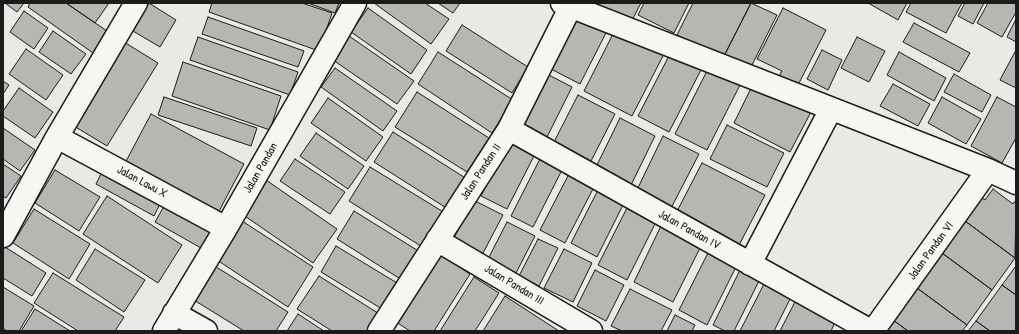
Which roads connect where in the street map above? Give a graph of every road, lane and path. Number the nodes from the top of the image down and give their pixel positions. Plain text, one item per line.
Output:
1 (136, 3) edge
2 (355, 3) edge
3 (566, 5) edge
4 (831, 109) junction
5 (509, 128) junction
6 (57, 137) junction
7 (988, 170) junction
8 (1016, 183) edge
9 (226, 228) junction
10 (3, 236) edge
11 (437, 240) junction
12 (750, 264) junction
13 (169, 322) edge
14 (206, 331) edge
15 (379, 331) edge
16 (591, 331) edge
17 (872, 331) edge

1 - 6 street
2 - 9 street, Jalan Pandan
3 - 4 street
3 - 5 street, Jalan Pandan II
4 - 7 street
4 - 12 street
5 - 11 street, Jalan Pandan II
5 - 12 street, Jalan Pandan IV
6 - 9 street, Jalan Lawu X
6 - 10 street
7 - 8 street
7 - 17 street, Jalan Pandan VI
9 - 13 street, Jalan Pandan
11 - 15 street, Jalan Pandan II
11 - 16 street, Jalan Pandan III
12 - 17 street, Jalan Pandan IV
13 - 14 street

